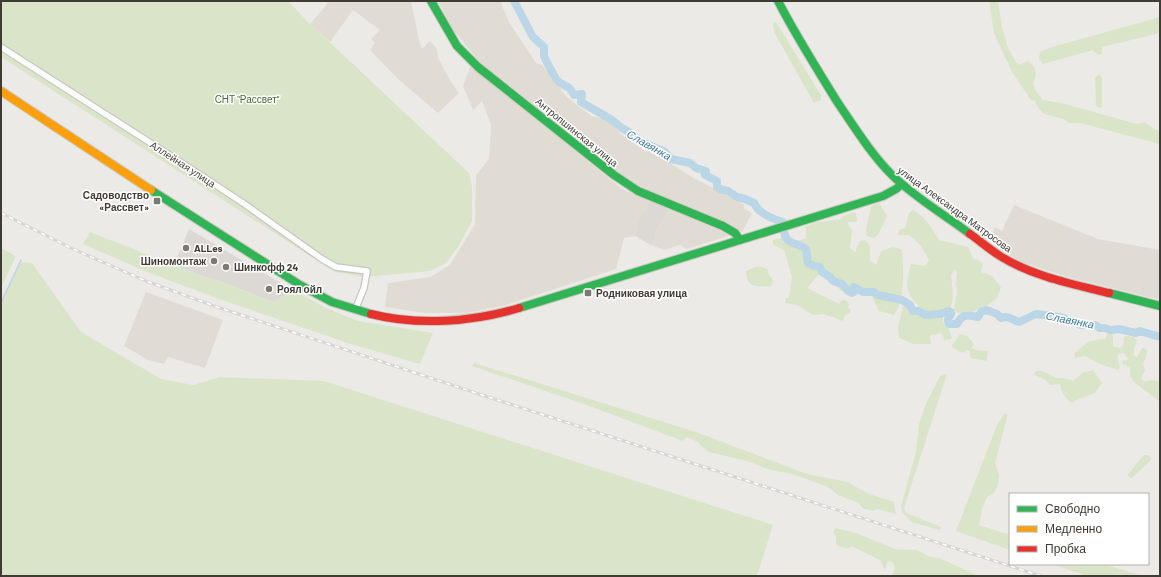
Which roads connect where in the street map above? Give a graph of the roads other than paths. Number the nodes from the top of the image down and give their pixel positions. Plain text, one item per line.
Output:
1 (431, 1) edge
2 (778, 1) edge
3 (1, 47) edge
4 (1, 91) edge
5 (902, 184) junction
6 (740, 240) junction
7 (1160, 306) edge
8 (355, 310) junction

1 - 6 street, Антропшинская улица
2 - 5 street, улица Александра Матросова
3 - 8 street, Аллейная улица
4 - 8 street
5 - 6 street
5 - 7 street, улица Александра Матросова
6 - 8 street

